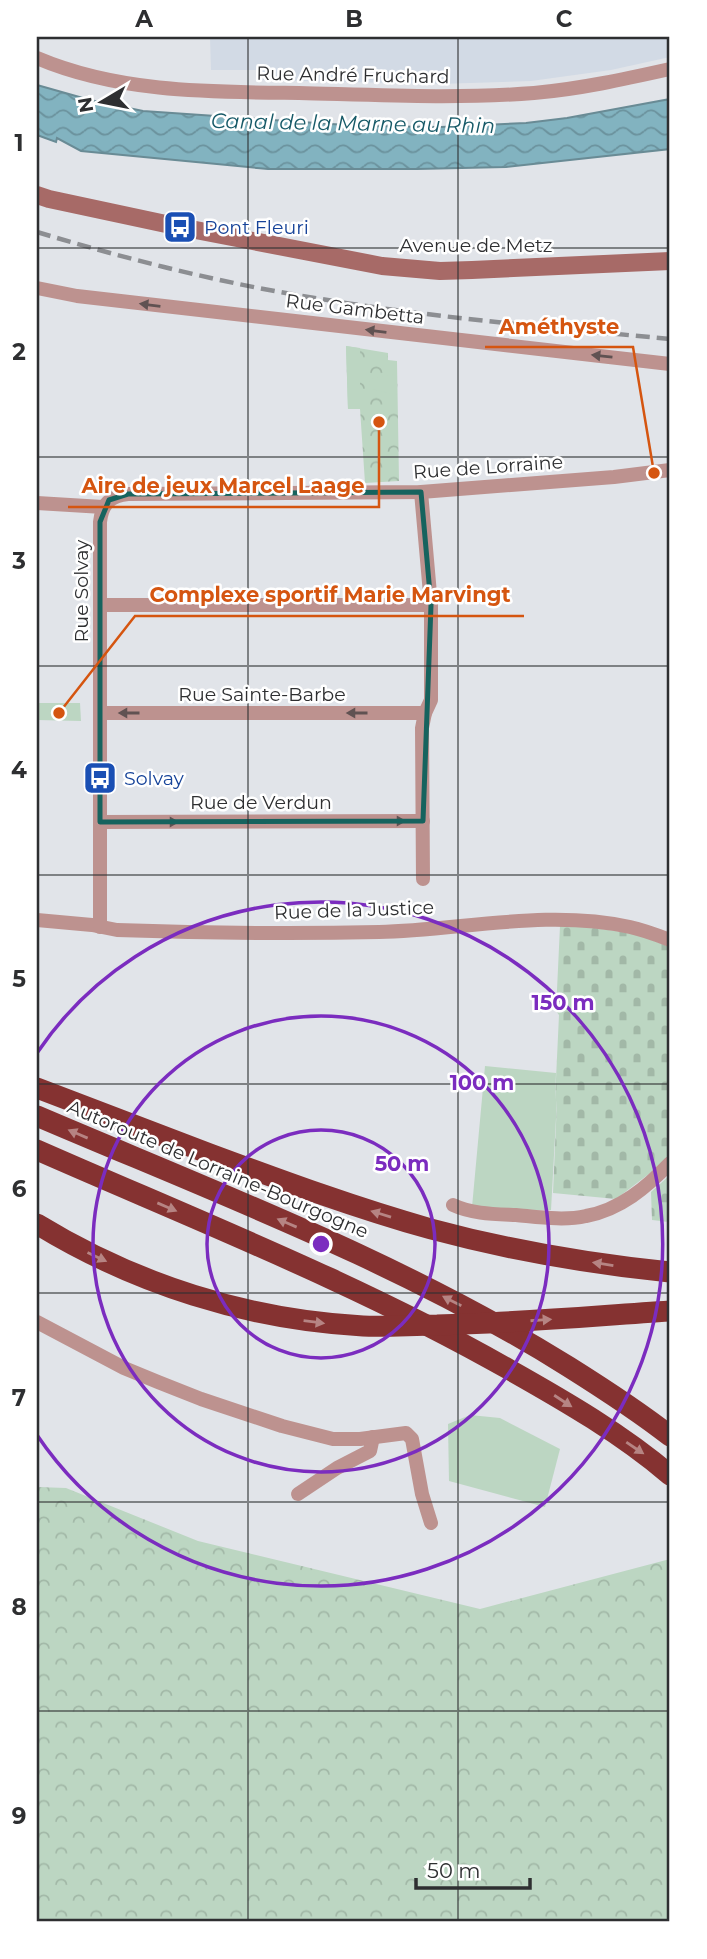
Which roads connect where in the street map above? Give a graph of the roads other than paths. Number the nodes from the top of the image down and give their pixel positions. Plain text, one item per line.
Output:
1 (37, 58) edge
2 (670, 69) edge
3 (37, 195) edge
4 (670, 261) edge
5 (37, 288) edge
6 (670, 364) edge
7 (670, 470) edge
8 (421, 492) junction
9 (37, 503) edge
10 (103, 507) junction
11 (100, 605) junction
12 (431, 605) junction
13 (100, 713) junction
14 (425, 713) junction
15 (423, 821) junction
16 (100, 822) junction
17 (423, 879) dead end
18 (37, 920) edge
19 (100, 927) junction
20 (670, 940) edge
21 (37, 1088) edge
22 (37, 1116) edge
23 (37, 1150) edge
24 (670, 1163) edge
25 (453, 1205) dead end
26 (37, 1224) edge
27 (670, 1272) edge
28 (670, 1311) edge
29 (37, 1322) edge
30 (670, 1436) edge
31 (373, 1437) junction
32 (670, 1475) edge
33 (298, 1494) dead end
34 (431, 1522) dead end

1 - 2 street, Rue André Fruchard
3 - 4 main road, Avenue de Metz
6 -> 5 street, Rue Gambetta
7 - 8 street, Rue de Lorraine
8 - 10 street, Rue de Lorraine
8 - 12 street
9 - 10 street
10 - 11 street, Rue Solvay
11 - 12 street
11 - 13 street, Rue Solvay
12 - 14 street
14 -> 13 street, Rue Sainte-Barbe
13 - 16 street, Rue Solvay
14 - 15 street
16 -> 15 street, Rue de Verdun
15 - 17 street
16 - 19 street, Rue Solvay
18 - 19 street, Rue de la Justice
19 - 20 street, Rue de la Justice
27 -> 21 highway
30 -> 22 highway, Autoroute de Lorraine-Bourgogne
23 -> 32 highway
24 - 25 street
26 -> 28 highway
29 - 31 street
31 - 33 street
31 - 34 street

